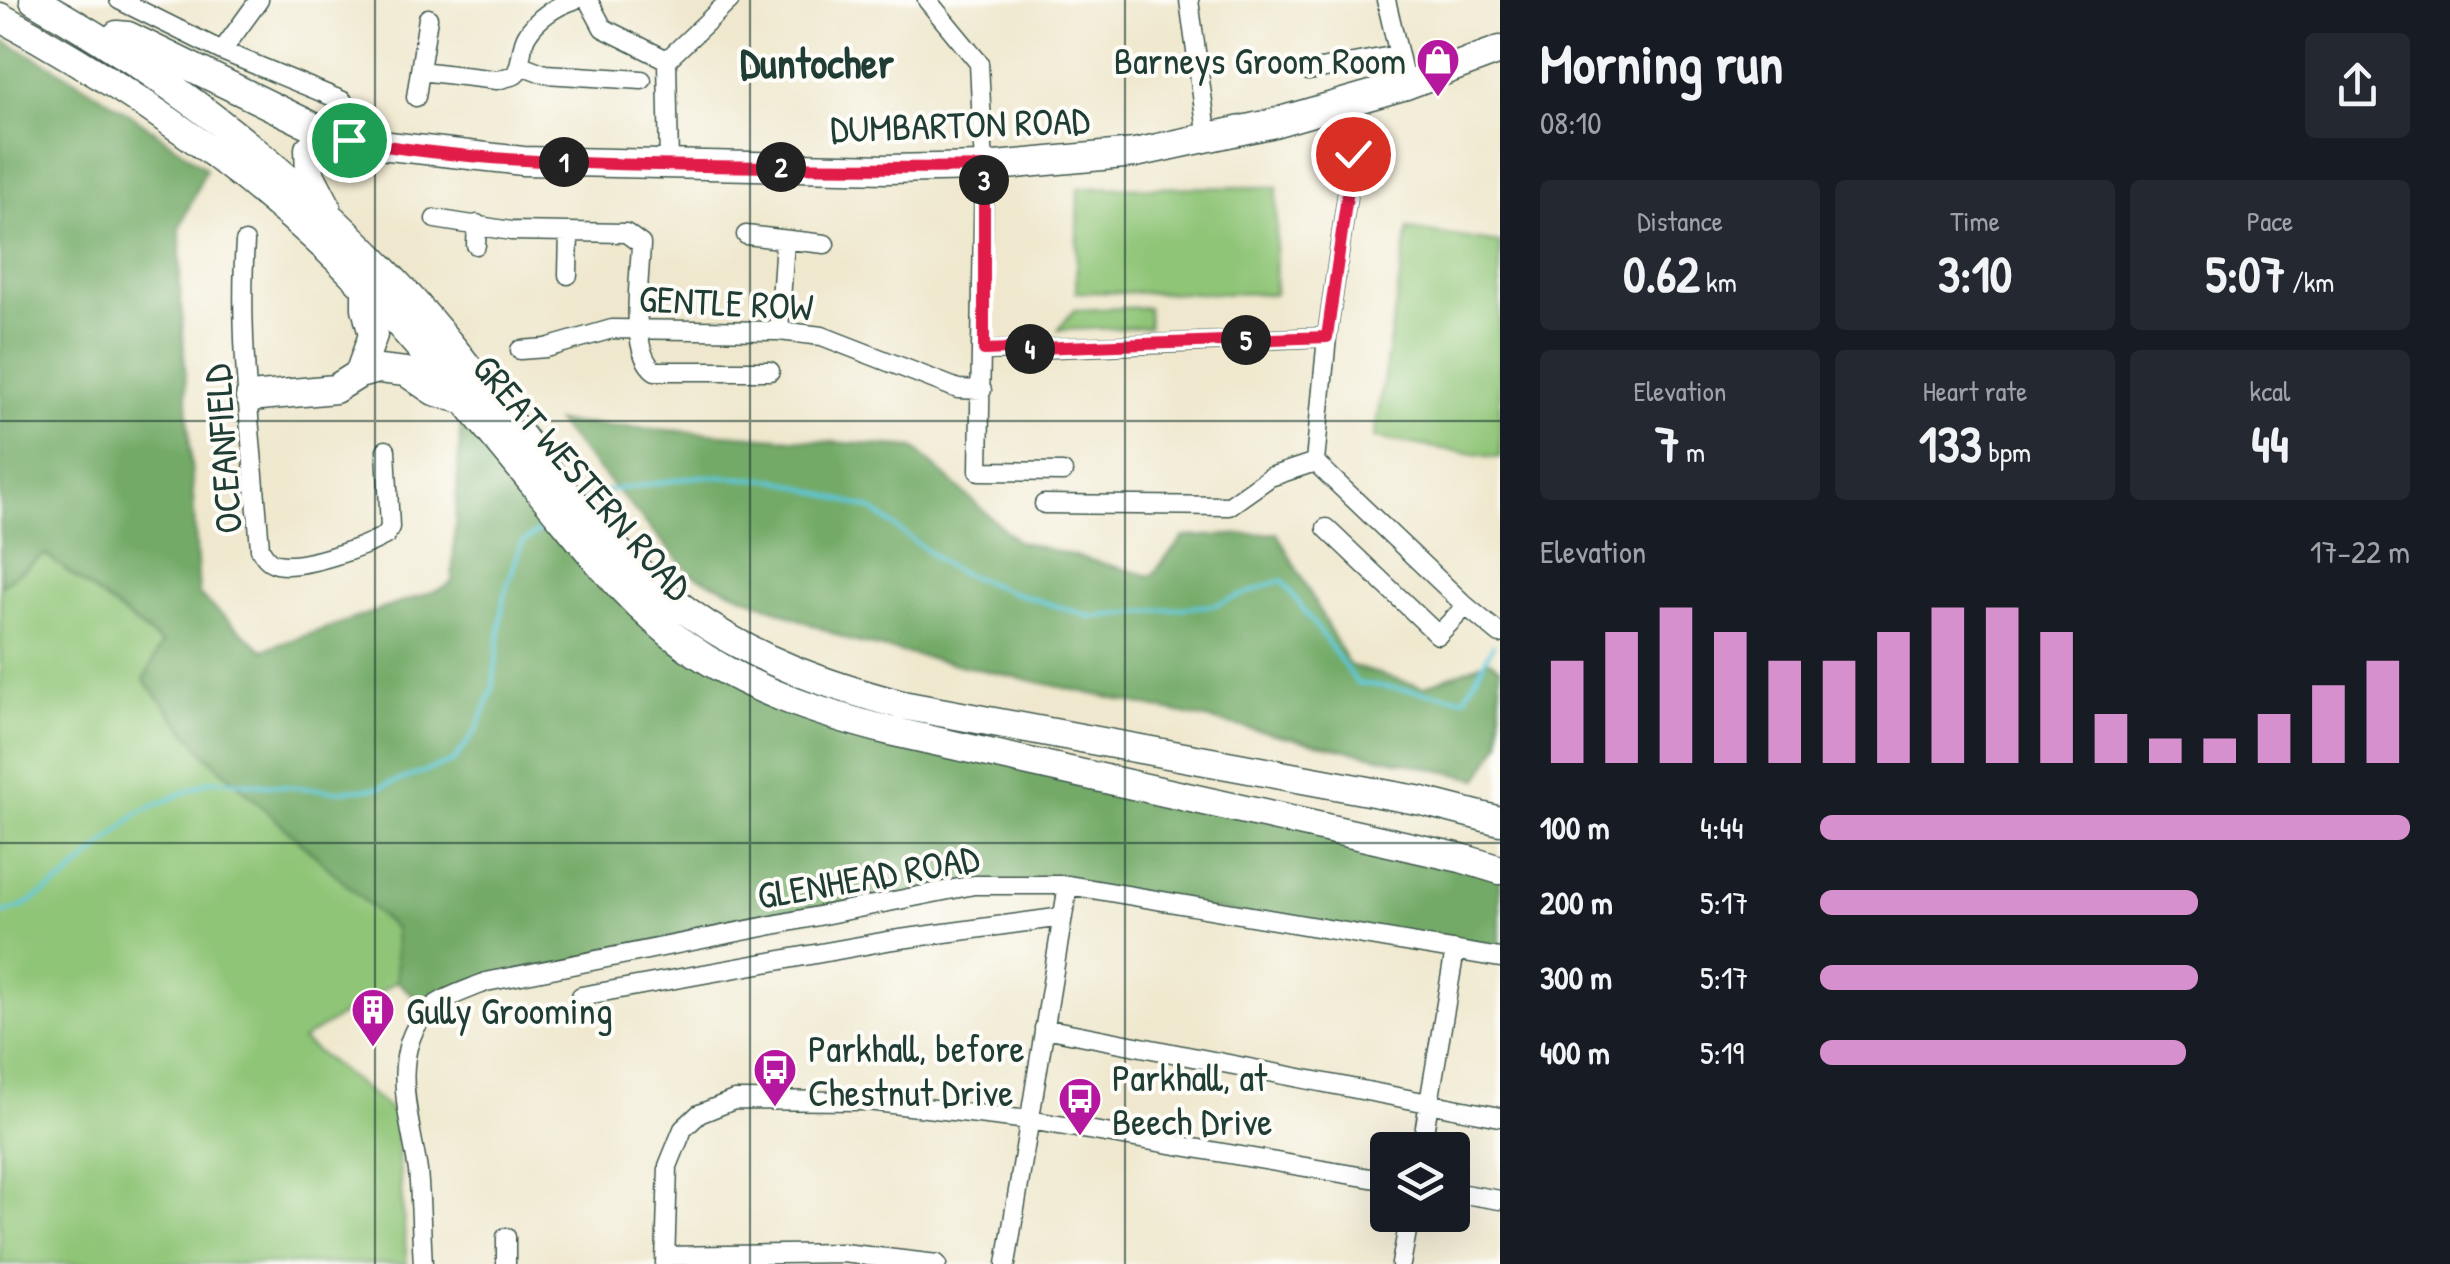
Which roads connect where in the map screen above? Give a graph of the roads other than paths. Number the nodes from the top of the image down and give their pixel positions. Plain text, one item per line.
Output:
1 (34, 0) edge
2 (119, 0) edge
3 (258, 0) edge
4 (574, 0) edge
5 (588, 0) edge
6 (730, 0) edge
7 (927, 0) edge
8 (1189, 0) edge
9 (1386, 0) edge
10 (0, 17) edge
11 (428, 18) dead end
12 (90, 31) junction
13 (1500, 50) edge
14 (222, 51) junction
15 (1398, 55) junction
16 (668, 60) junction
17 (521, 66) junction
18 (420, 72) junction
19 (1309, 72) dead end
20 (642, 80) dead end
21 (1406, 84) junction
22 (416, 97) dead end
23 (343, 101) dead end
24 (1208, 139) junction
25 (349, 140) junction
26 (1353, 154) dead end
27 (669, 165) junction
28 (984, 167) junction
29 (333, 219) junction
30 (435, 220) dead end
31 (477, 224) junction
32 (569, 232) junction
33 (746, 236) dead end
34 (785, 240) junction
35 (245, 242) dead end
36 (826, 244) dead end
37 (476, 245) dead end
38 (568, 274) dead end
39 (366, 288) junction
40 (638, 328) junction
41 (778, 331) junction
42 (1327, 337) junction
43 (520, 350) dead end
44 (984, 350) junction
45 (770, 371) dead end
46 (360, 374) junction
47 (982, 390) junction
48 (250, 396) junction
49 (462, 400) junction
50 (386, 450) dead end
51 (1315, 462) junction
52 (1063, 472) dead end
53 (546, 484) junction
54 (1044, 504) dead end
55 (1326, 528) dead end
56 (584, 530) junction
57 (1466, 606) junction
58 (1500, 634) edge
59 (1500, 821) edge
60 (1500, 870) edge
61 (1068, 885) junction
62 (1063, 917) junction
63 (1455, 950) junction
64 (1500, 958) edge
65 (581, 996) dead end
66 (1044, 1028) junction
67 (1428, 1104) junction
68 (1500, 1117) edge
69 (1029, 1120) junction
70 (1424, 1132) edge
71 (1370, 1178) edge
72 (1470, 1195) edge
73 (1500, 1200) edge
74 (1407, 1232) edge
75 (506, 1237) dead end
76 (665, 1260) edge
77 (423, 1264) edge
78 (506, 1264) edge
79 (937, 1264) edge
80 (1006, 1264) edge
81 (1401, 1264) edge

1 - 12 main road, GREAT WESTERN ROAD
2 - 14 street
3 - 14 street
4 - 17 street
5 - 16 street
6 - 16 street
7 - 28 street
8 - 24 street
9 - 15 street
10 - 39 main road, GREAT WESTERN ROAD
11 - 18 street
12 - 25 main road, DUMBARTON ROAD
12 - 29 main road, GREAT WESTERN ROAD
13 - 21 main road, DUMBARTON ROAD
14 - 23 street
15 - 19 street
15 - 21 street
16 - 27 street
17 - 18 street
17 - 20 street
18 - 22 street
21 - 24 main road, DUMBARTON ROAD
24 - 28 main road, DUMBARTON ROAD
25 - 27 main road, DUMBARTON ROAD
25 - 29 main road
26 - 42 street
27 - 28 main road, DUMBARTON ROAD
28 - 44 street
29 - 53 main road, GREAT WESTERN ROAD
30 - 31 street
31 - 32 street
31 - 37 street
32 - 38 street
32 - 40 street
33 - 34 street
34 - 36 street
34 - 41 street
35 - 48 street, OCEANFIELD
39 - 46 main road
39 - 49 main road, GREAT WESTERN ROAD
40 - 41 street, GENTLE ROW
40 - 43 street, GENTLE ROW
40 - 45 street
41 - 47 street, GENTLE ROW
42 - 44 street
42 - 51 street
44 - 47 street
46 - 48 main road
46 - 49 main road
47 - 52 street
48 - 50 street, OCEANFIELD
49 - 53 main road, GREAT WESTERN ROAD
51 - 54 street
51 - 57 street
53 - 56 main road, GREAT WESTERN ROAD
55 - 57 street
56 - 59 main road, GREAT WESTERN ROAD
56 - 60 main road, GREAT WESTERN ROAD
57 - 58 street
61 - 62 street
61 - 63 street, GLENHEAD ROAD
61 - 77 street, GLENHEAD ROAD
62 - 65 street
62 - 66 street
63 - 64 street, GLENHEAD ROAD
63 - 67 street
66 - 67 street
66 - 69 street
67 - 68 street
67 - 70 street
69 - 71 street
69 - 76 street
69 - 80 street
72 - 73 street
74 - 81 street
75 - 78 street
76 - 79 street

